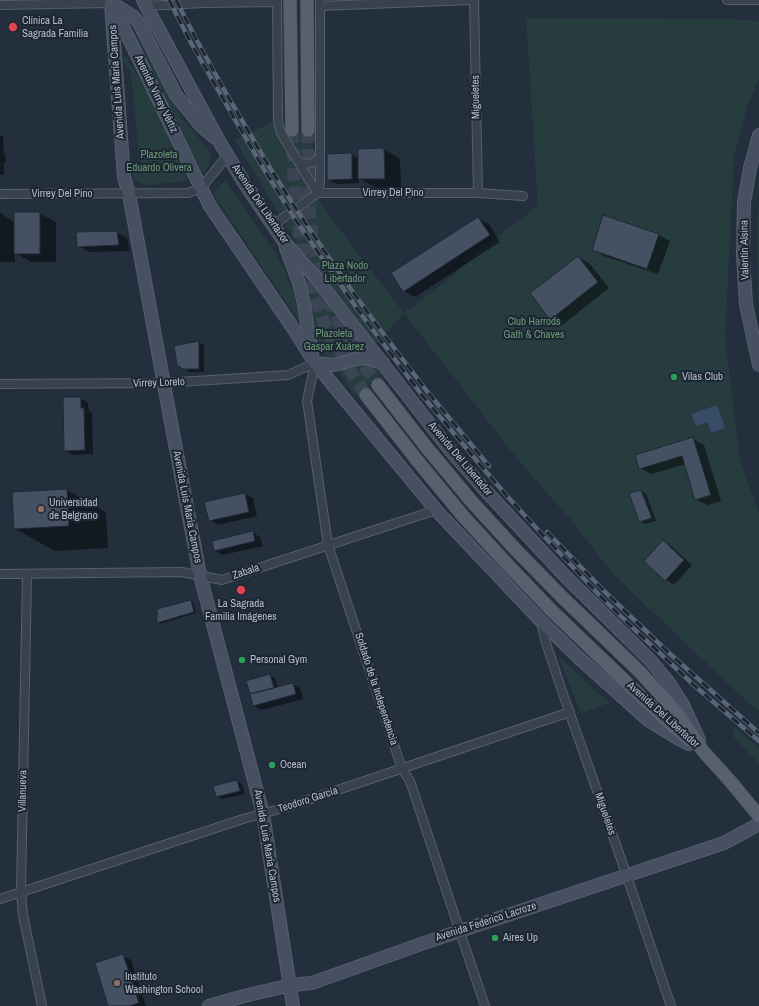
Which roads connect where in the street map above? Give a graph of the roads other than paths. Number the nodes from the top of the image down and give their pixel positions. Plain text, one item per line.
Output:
1 (307, 0) edge
2 (473, 0) edge
3 (727, 0) edge
4 (759, 0) edge
5 (282, 1) edge
6 (111, 2) edge
7 (145, 3) edge
8 (320, 3) edge
9 (0, 5) edge
10 (292, 130) tunnel mouth
11 (308, 130) tunnel mouth
12 (759, 135) edge
13 (219, 141) junction
14 (228, 155) junction
15 (320, 157) junction
16 (298, 161) junction
17 (201, 188) junction
18 (318, 192) junction
19 (478, 193) junction
20 (0, 194) edge
21 (129, 194) junction
22 (523, 196) dead end
23 (273, 225) junction
24 (285, 243) junction
25 (315, 363) junction
26 (383, 363) junction
27 (759, 365) edge
28 (164, 383) junction
29 (0, 384) edge
30 (378, 385) tunnel mouth
31 (366, 395) tunnel mouth
32 (436, 510) junction
33 (328, 545) junction
34 (0, 574) edge
35 (27, 574) junction
36 (200, 575) junction
37 (541, 621) junction
38 (570, 712) junction
39 (703, 751) junction
40 (402, 769) junction
41 (263, 814) junction
42 (759, 816) edge
43 (759, 824) edge
44 (627, 875) junction
45 (21, 892) junction
46 (0, 899) edge
47 (460, 931) junction
48 (291, 985) junction
49 (42, 1006) edge
50 (209, 1006) edge
51 (294, 1006) edge
52 (485, 1006) edge
53 (671, 1006) edge

1 - 11 main road
2 - 8 street
2 - 19 street, Migueletes
3 - 4 street
5 - 7 street
5 - 10 main road
5 - 16 street
6 - 9 street
6 - 13 main road
6 - 17 main road, Avenida Virrey Vértiz
6 - 21 main road, Avenida Luis María Campos
7 - 13 main road
8 - 15 street
12 - 27 main road, Valentín Alsina
13 - 14 main road
14 - 17 street
14 - 23 main road, Avenida Del Libertador
15 - 16 street
15 - 18 street
16 - 18 street
17 - 21 street, Virrey Del Pino
17 - 25 main road, Avenida Del Libertador
18 - 19 street, Virrey Del Pino
18 - 23 street
19 - 22 street, Virrey Del Pino
20 - 21 street, Virrey Del Pino
21 - 28 main road, Avenida Luis María Campos
23 - 24 main road, Avenida Del Libertador
24 - 25 main road
24 - 26 main road, Avenida Del Libertador
25 - 26 main road
25 - 28 street, Virrey Loreto
25 - 32 main road, Avenida Del Libertador
25 - 33 street, Soldado de la Independencia
26 - 39 main road, Avenida Del Libertador
28 - 29 street, Virrey Loreto
28 - 36 main road, Avenida Luis María Campos
30 - 39 main road, Avenida Del Libertador
31 - 39 main road, Avenida Del Libertador
32 - 33 street, Zabala
32 - 37 main road, Avenida Del Libertador
33 - 36 street, Zabala
33 - 40 street, Soldado de la Independencia
34 - 35 street, Zabala
35 - 36 street, Zabala
35 - 45 street, Villanueva
36 - 41 main road, Avenida Luis María Campos
37 - 38 street, Migueletes
37 - 39 main road, Avenida Del Libertador
38 - 40 street, Teodoro García
38 - 44 street, Migueletes
39 - 42 main road, Avenida Del Libertador
40 - 41 street, Teodoro García
40 - 47 street, Soldado de la Independencia
41 - 45 street, Teodoro García
41 - 48 main road, Avenida Luis María Campos
43 - 44 main road, Avenida Federico Lacroze
44 - 47 main road, Avenida Federico Lacroze
44 - 53 street, Migueletes
45 - 46 street, Teodoro García
45 - 49 street, Villanueva
47 - 48 main road, Avenida Federico Lacroze
47 - 52 street, Soldado de la Independencia
48 - 50 main road, Avenida Federico Lacroze
48 - 51 main road, Avenida Luis María Campos

